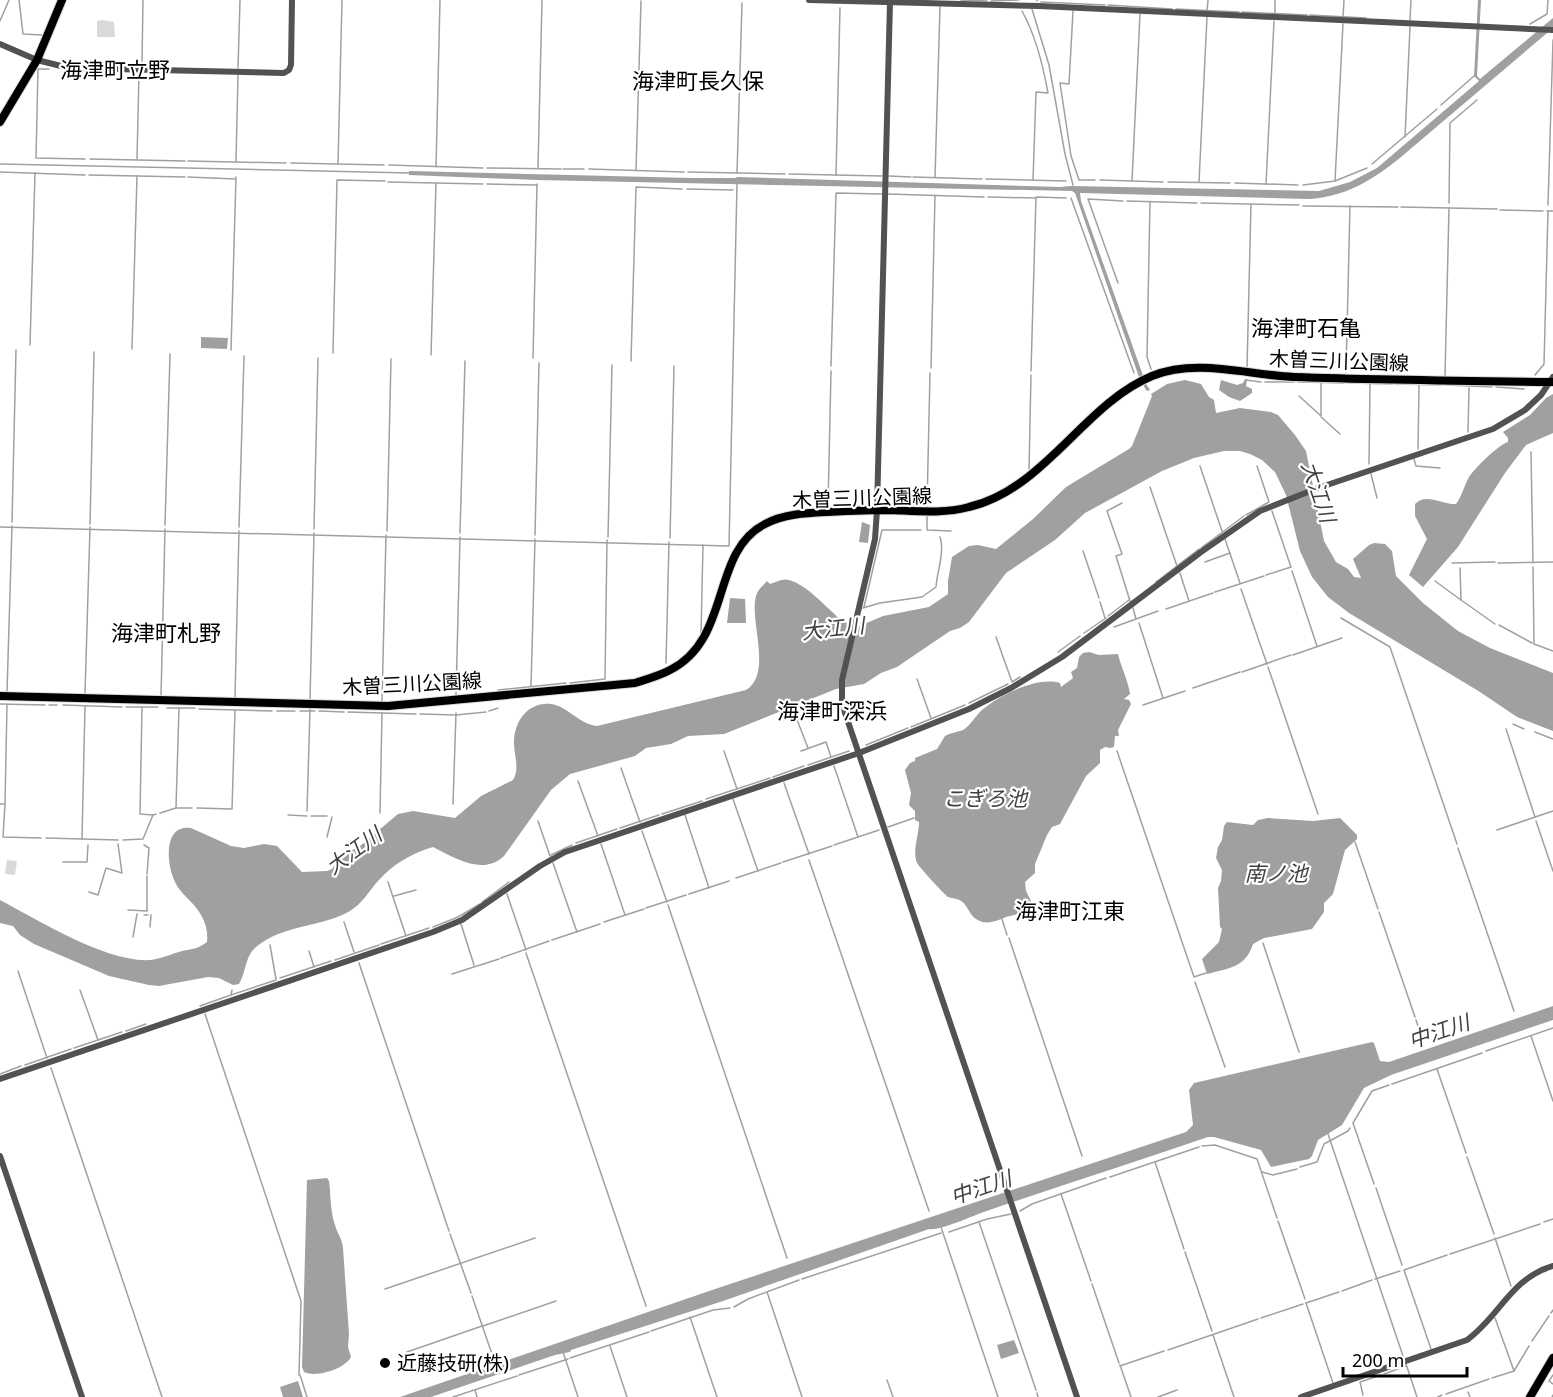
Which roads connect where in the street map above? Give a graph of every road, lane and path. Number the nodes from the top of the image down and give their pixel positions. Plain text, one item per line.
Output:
1 (62, 0) edge
2 (292, 0) edge
3 (809, 0) edge
4 (890, 2) junction
5 (1553, 30) edge
6 (0, 44) edge
7 (37, 60) junction
8 (0, 122) edge
9 (1552, 380) edge
10 (877, 510) junction
11 (0, 696) edge
12 (859, 753) junction
13 (0, 1079) edge
14 (0, 1156) edge
15 (1553, 1266) edge
16 (1553, 1358) edge
17 (82, 1397) edge
18 (1077, 1397) edge
19 (1301, 1397) edge
20 (1530, 1397) edge

1 - 7 main road
2 - 7 street
3 - 4 street
4 - 5 street
4 - 10 street
6 - 7 street
7 - 8 main road
9 - 10 main road, 木曽三川公園線
9 - 12 street
10 - 11 main road, 木曽三川公園線
10 - 12 street
12 - 13 street
12 - 18 street
14 - 17 street
15 - 19 street
16 - 20 main road

